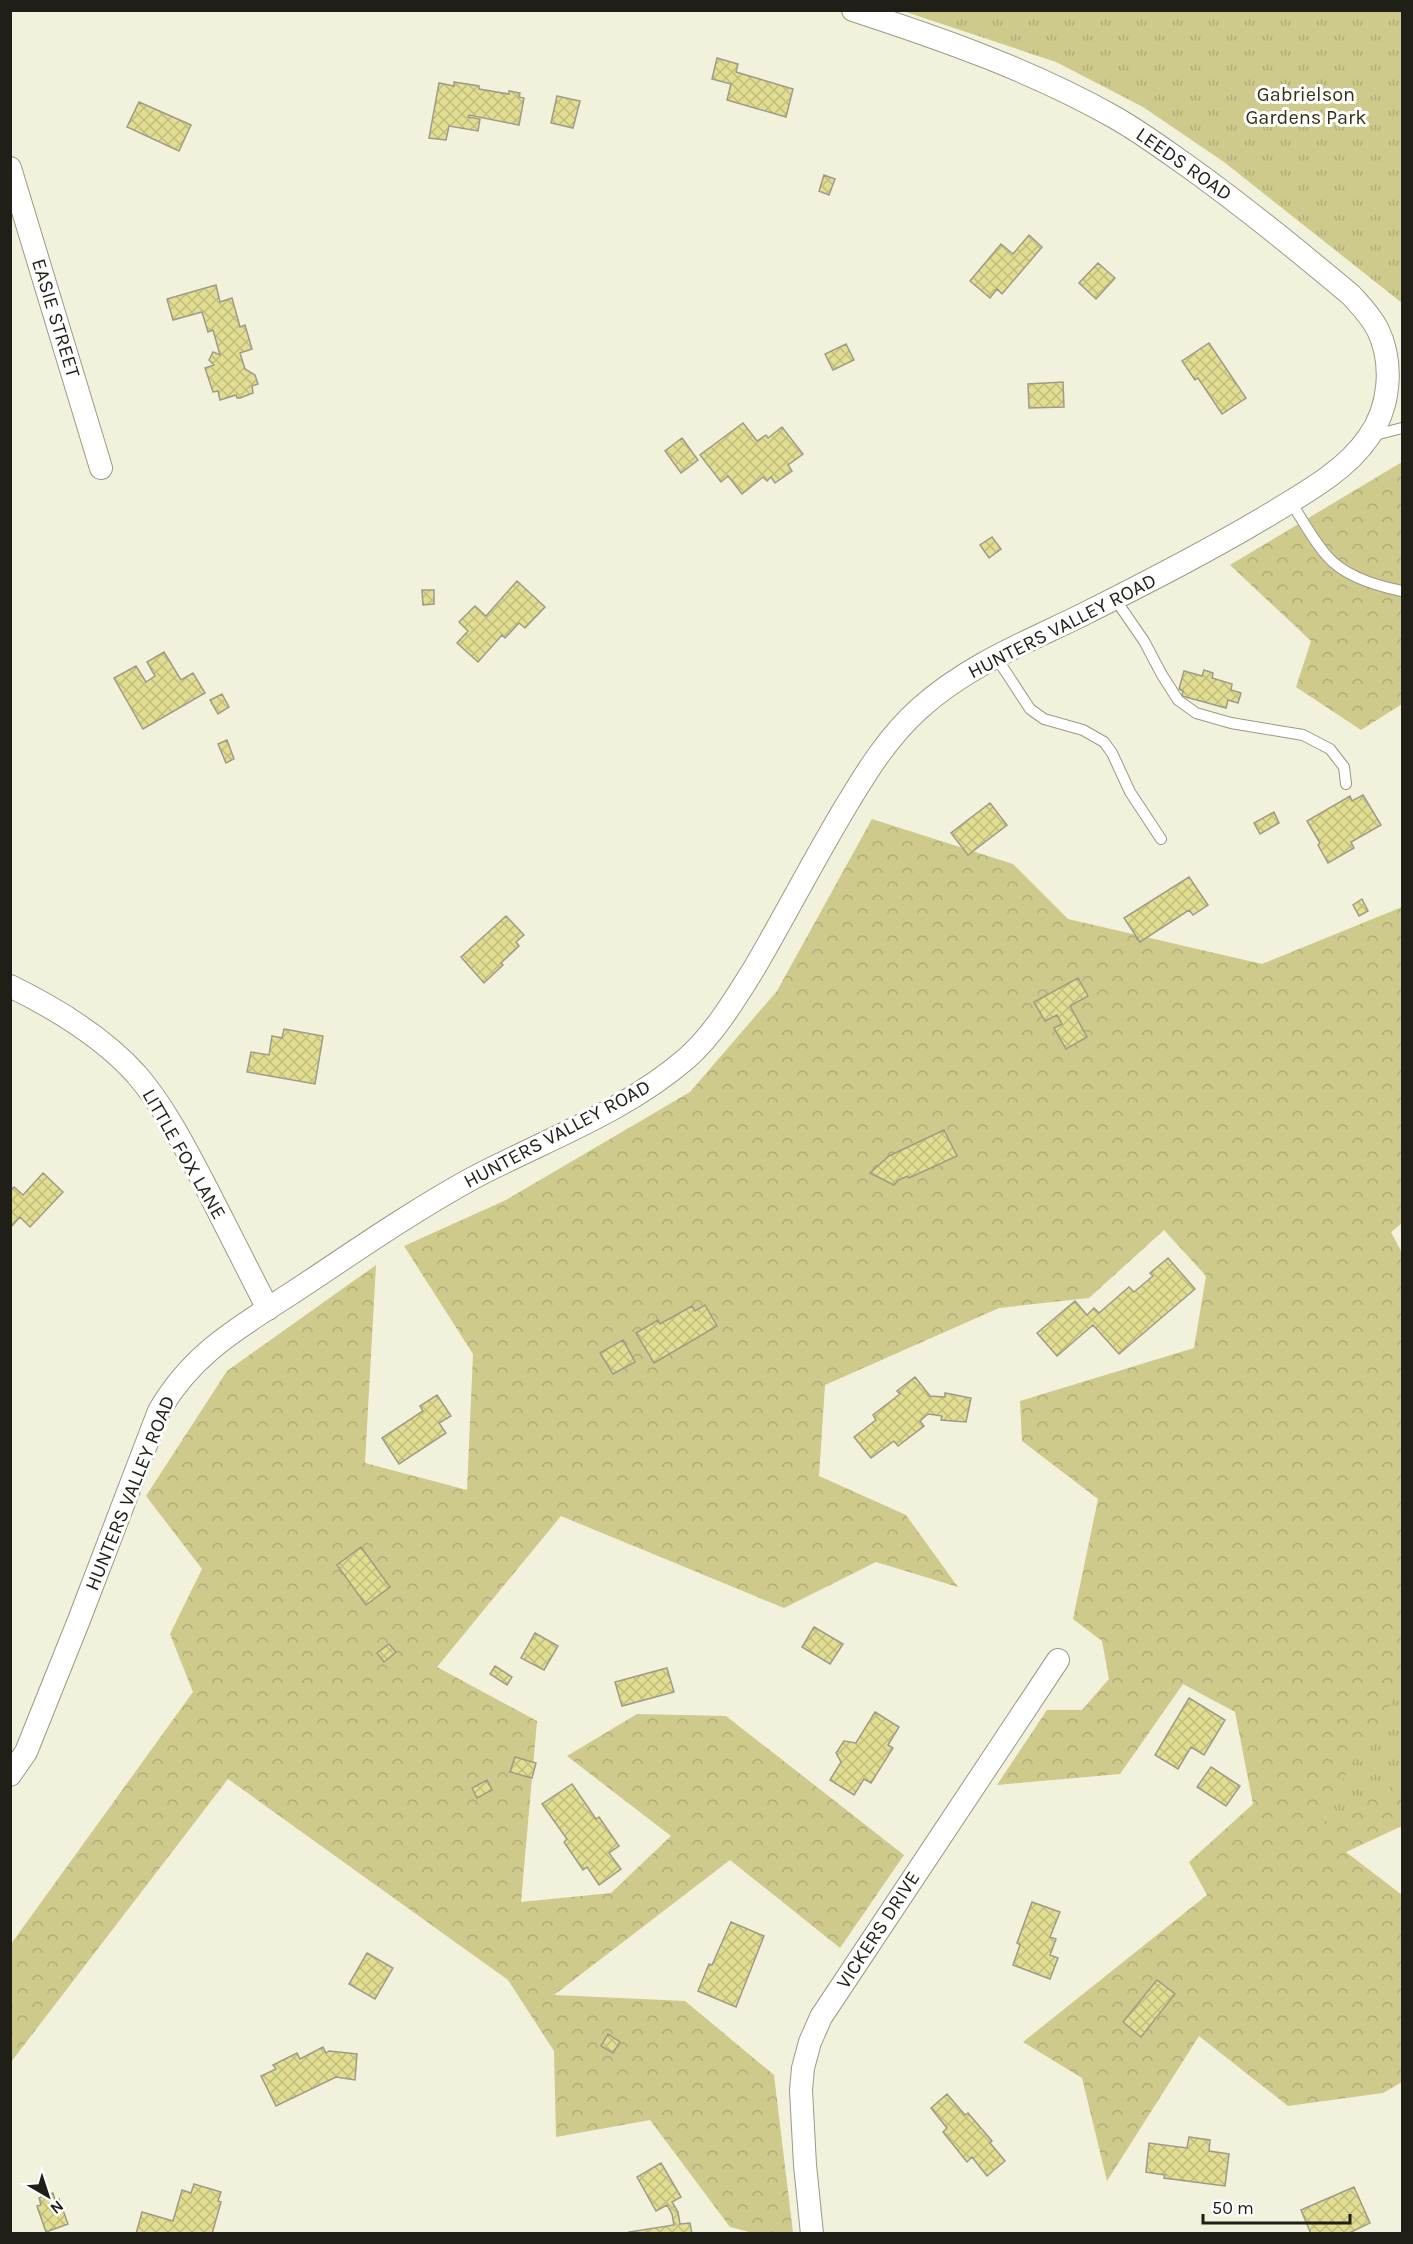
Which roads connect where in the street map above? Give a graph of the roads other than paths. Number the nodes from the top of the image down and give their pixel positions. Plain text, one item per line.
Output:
1 (853, 10) edge
2 (10, 168) edge
3 (1402, 428) edge
4 (1370, 436) junction
5 (101, 468) dead end
6 (1290, 501) junction
7 (1402, 591) edge
8 (1115, 598) junction
9 (996, 657) junction
10 (1346, 784) dead end
11 (1161, 839) dead end
12 (10, 986) edge
13 (268, 1309) junction
14 (1058, 1660) dead end
15 (10, 1775) edge
16 (812, 2234) edge

1 - 4 street, LEEDS ROAD
2 - 5 street, EASIE STREET
3 - 4 lane
4 - 6 street, HUNTERS VALLEY ROAD
6 - 7 lane
6 - 8 street, HUNTERS VALLEY ROAD
8 - 9 street, HUNTERS VALLEY ROAD
8 - 10 lane
9 - 11 lane
9 - 13 street, HUNTERS VALLEY ROAD
12 - 13 street, LITTLE FOX LANE
13 - 15 street, HUNTERS VALLEY ROAD
14 - 16 street, VICKERS DRIVE

